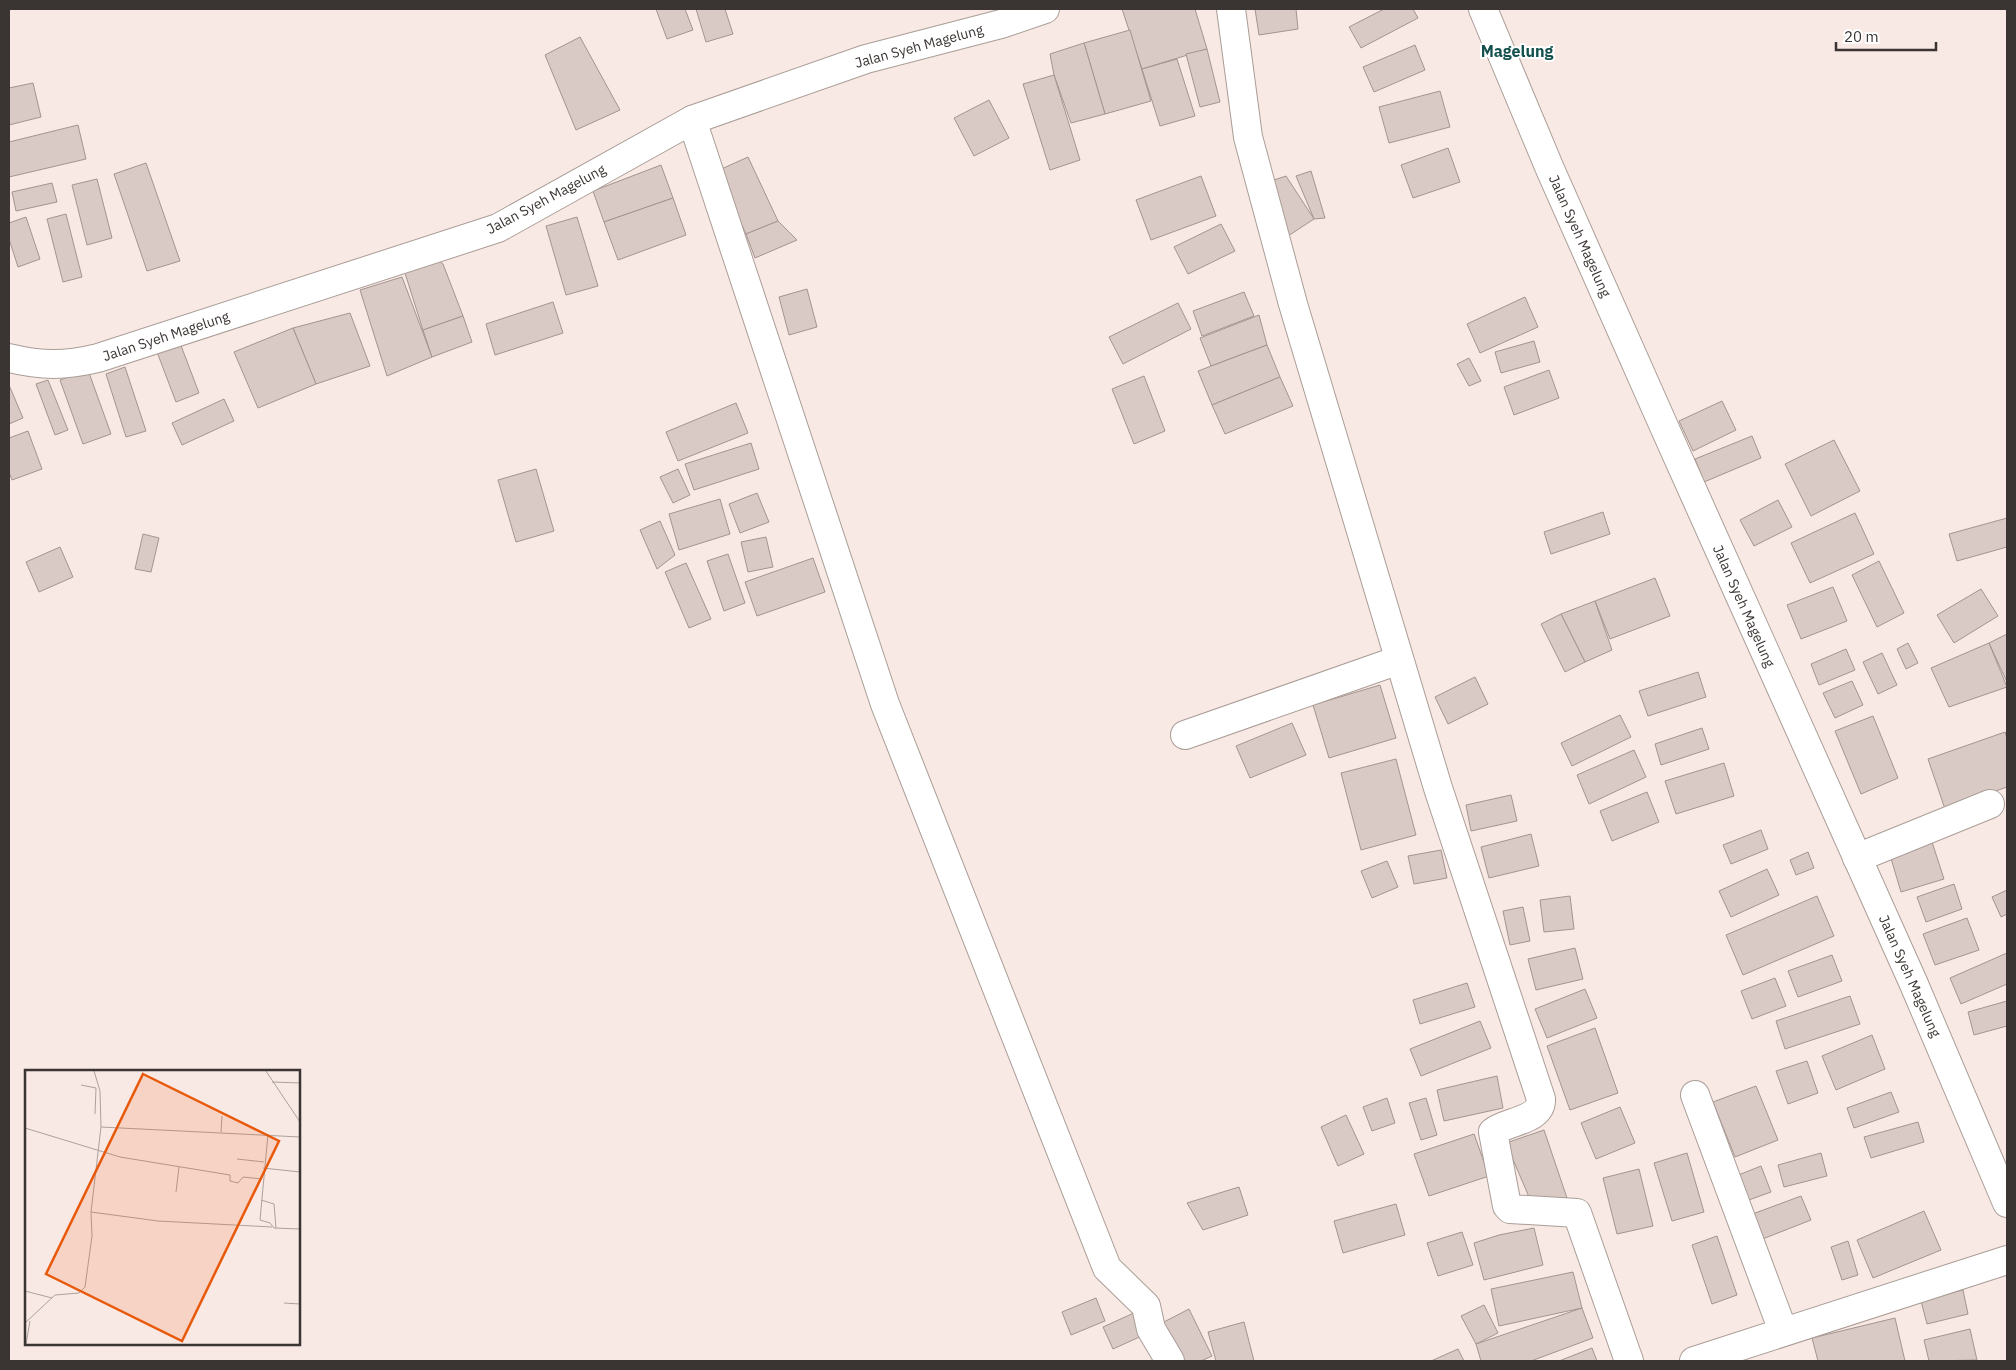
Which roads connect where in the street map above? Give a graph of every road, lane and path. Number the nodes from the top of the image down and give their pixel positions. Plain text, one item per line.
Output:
1 (1045, 9) edge
2 (1230, 9) edge
3 (1482, 9) edge
4 (692, 120) junction
5 (9, 358) edge
6 (1399, 660) junction
7 (1185, 735) dead end
8 (1990, 804) dead end
9 (1857, 858) junction
10 (1695, 1095) dead end
11 (2007, 1203) edge
12 (2007, 1260) edge
13 (1783, 1331) junction
14 (1735, 1354) edge
15 (1170, 1361) edge
16 (1629, 1361) edge
17 (1694, 1361) edge

1 - 4 street, Jalan Syeh Magelung
2 - 6 street
3 - 9 street, Jalan Syeh Magelung
4 - 5 street, Jalan Syeh Magelung
4 - 15 street
6 - 7 street
6 - 16 street
8 - 9 street
9 - 11 street, Jalan Syeh Magelung
10 - 13 street
12 - 13 street
13 - 14 street
14 - 17 street

